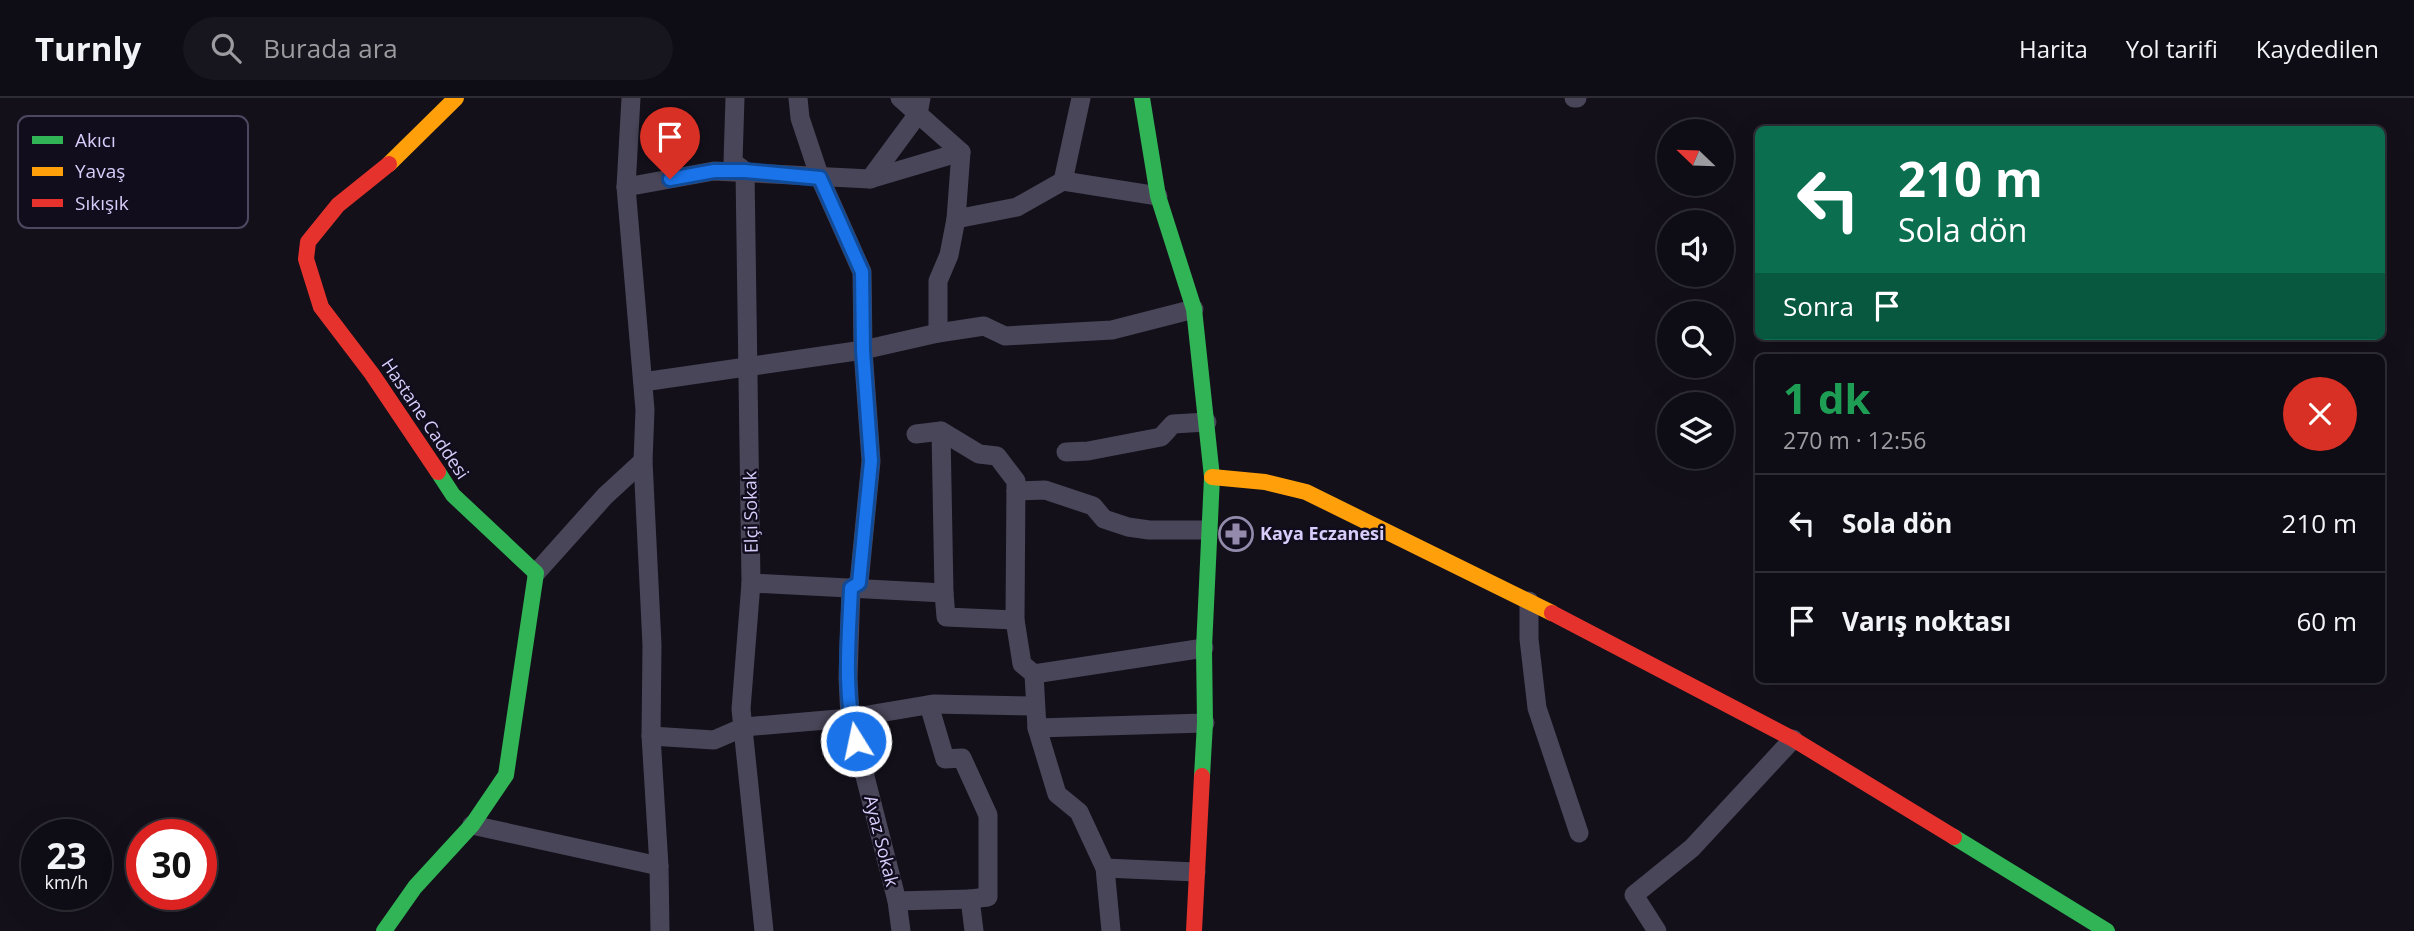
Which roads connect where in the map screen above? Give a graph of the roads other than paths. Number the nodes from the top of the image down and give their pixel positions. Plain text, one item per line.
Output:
1 (456, 98) edge
2 (631, 98) edge
3 (734, 98) edge
4 (798, 98) edge
5 (900, 98) edge
6 (1082, 98) edge
7 (1142, 98) edge
8 (920, 106) edge
9 (961, 152) junction
10 (745, 171) junction
11 (820, 178) junction
12 (870, 179) junction
13 (1063, 181) junction
14 (626, 187) junction
15 (1158, 196) junction
16 (956, 219) junction
17 (1194, 309) junction
18 (938, 333) junction
19 (863, 351) junction
20 (748, 368) junction
21 (643, 382) junction
22 (1207, 422) junction
23 (941, 431) junction
24 (916, 434) dead end
25 (1066, 452) dead end
26 (643, 461) junction
27 (1212, 477) junction
28 (1016, 491) junction
29 (1208, 530) junction
30 (536, 573) junction
31 (751, 583) junction
32 (851, 588) junction
33 (944, 593) junction
34 (1529, 601) junction
35 (1015, 620) junction
36 (1204, 648) junction
37 (1034, 674) junction
38 (929, 705) junction
39 (1035, 706) junction
40 (850, 718) junction
41 (1205, 723) junction
42 (744, 727) junction
43 (1037, 728) junction
44 (651, 736) junction
45 (1793, 739) junction
46 (472, 825) junction
47 (1579, 833) dead end
48 (659, 866) junction
49 (1105, 868) junction
50 (1196, 873) junction
51 (970, 899) junction
52 (897, 901) junction
53 (384, 931) edge
54 (660, 931) edge
55 (764, 931) edge
56 (901, 931) edge
57 (974, 931) edge
58 (1111, 931) edge
59 (1194, 931) edge
60 (1657, 931) edge
61 (2107, 931) edge

1 - 30 street, Hastane Caddesi
2 - 14 street
3 - 10 street, Elçi Sokak
4 - 11 street, Ayaz Sokak
5 - 8 street
6 - 13 street
7 - 15 street
8 - 9 street
8 - 12 street
9 - 12 street
9 - 16 street
10 - 11 street
10 - 14 street
10 - 20 street, Elçi Sokak
11 - 12 street
11 - 19 street, Ayaz Sokak
13 - 15 street
13 - 16 street
14 - 21 street
15 - 17 street
16 - 18 street
17 - 18 street
17 - 22 street
18 - 19 street
19 - 20 street
19 - 32 street, Ayaz Sokak
20 - 21 street
20 - 31 street, Elçi Sokak
21 - 26 street
22 - 25 street
22 - 27 street
23 - 24 street
23 - 28 street
23 - 33 street
26 - 30 street
26 - 44 street
27 - 29 street
27 - 34 street
28 - 29 street
28 - 35 street
29 - 36 street
30 - 46 street
31 - 32 street
31 - 42 street, Elçi Sokak
32 - 33 street
32 - 40 street, Ayaz Sokak
33 - 35 street
34 - 45 street
34 - 47 street
35 - 37 street
36 - 37 street
36 - 41 street
37 - 39 street
38 - 39 street
38 - 40 street
38 - 51 street
39 - 43 street
40 - 42 street
40 - 52 street, Ayaz Sokak
41 - 43 street
41 - 50 street
42 - 44 street
42 - 55 street, Elçi Sokak
43 - 49 street
44 - 48 street
45 - 60 street
45 - 61 street
46 - 48 street
46 - 53 street
48 - 54 street
49 - 50 street
49 - 58 street
50 - 59 street
51 - 52 street
51 - 57 street
52 - 56 street, Ayaz Sokak

